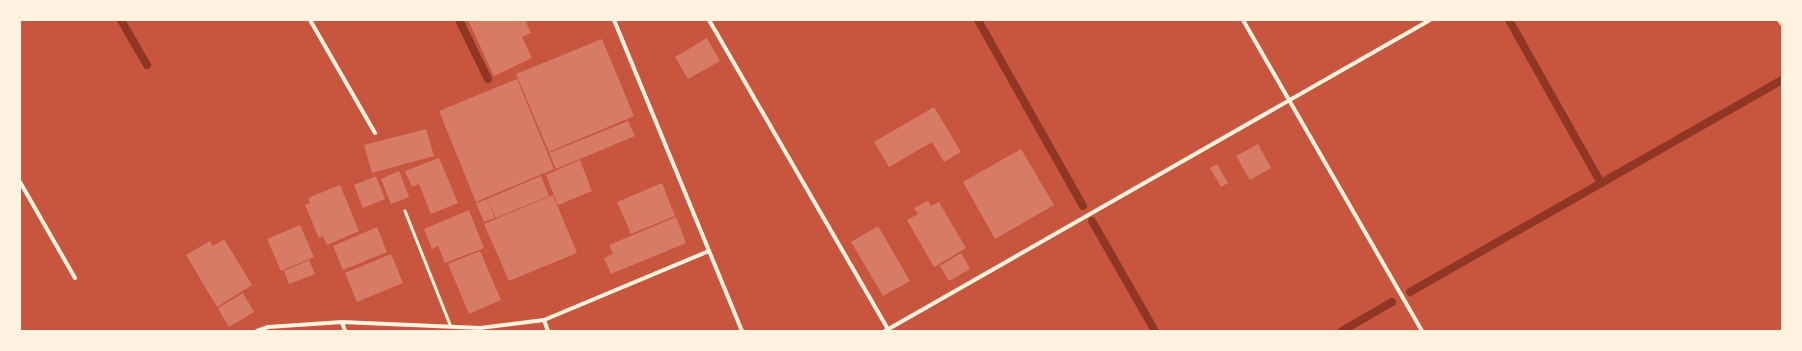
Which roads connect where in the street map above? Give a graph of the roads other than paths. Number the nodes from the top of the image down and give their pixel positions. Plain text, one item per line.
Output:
1 (310, 20) edge
2 (614, 20) edge
3 (709, 20) edge
4 (1243, 20) edge
5 (1430, 20) edge
6 (1780, 20) edge
7 (1782, 24) edge
8 (1289, 102) junction
9 (375, 133) dead end
10 (20, 182) edge
11 (405, 210) dead end
12 (709, 250) junction
13 (75, 278) dead end
14 (544, 320) junction
15 (342, 322) junction
16 (451, 327) junction
17 (480, 330) edge
18 (888, 330) edge
19 (257, 331) edge
20 (345, 331) edge
21 (548, 331) edge
22 (742, 331) edge
23 (1422, 331) edge

1 - 9 street
2 - 12 street
3 - 18 street
4 - 8 street
5 - 8 street
6 - 7 street
8 - 18 street
8 - 23 street
10 - 13 street
11 - 16 lane
12 - 14 street
12 - 22 street
14 - 17 street
14 - 21 street
15 - 16 street
15 - 19 street
15 - 20 street
16 - 17 street

